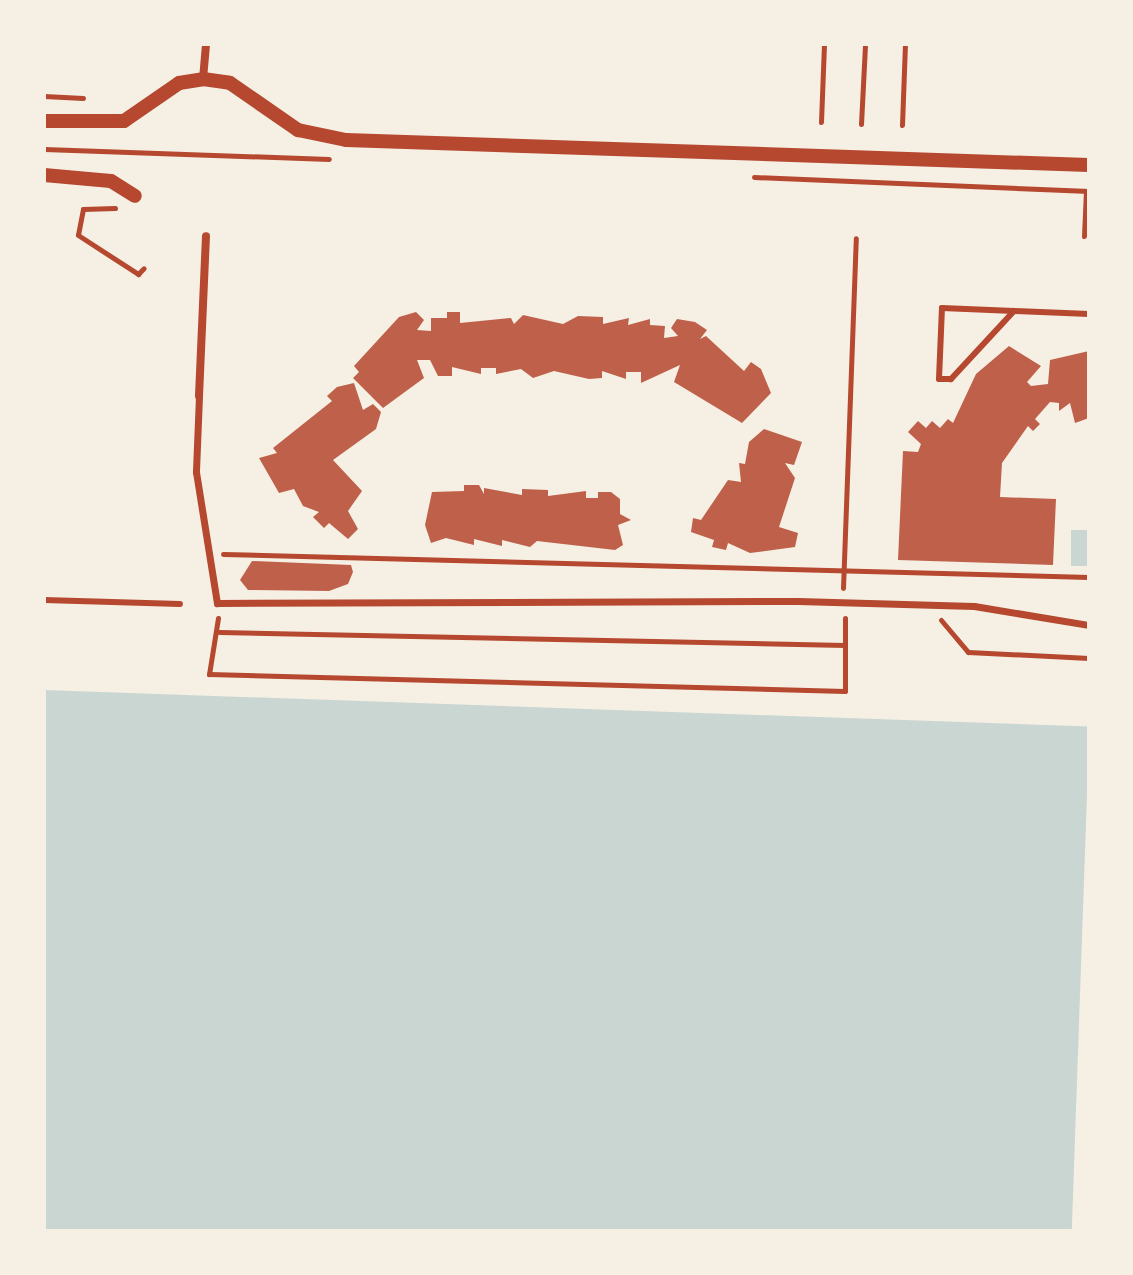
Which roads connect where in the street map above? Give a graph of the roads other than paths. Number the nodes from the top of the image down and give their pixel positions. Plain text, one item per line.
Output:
1 (206, 44) edge
2 (203, 79) junction
3 (44, 121) edge
4 (1089, 165) edge
5 (44, 175) edge
6 (135, 196) dead end
7 (206, 236) dead end
8 (1014, 311) junction
9 (1089, 314) edge
10 (199, 396) joint
11 (44, 600) edge
12 (180, 604) dead end
13 (1089, 625) edge

1 - 2 street
2 - 3 street
2 - 4 street
5 - 6 street
7 - 10 street
8 - 8 lane
8 - 9 lane
10 - 13 street
11 - 12 lane

